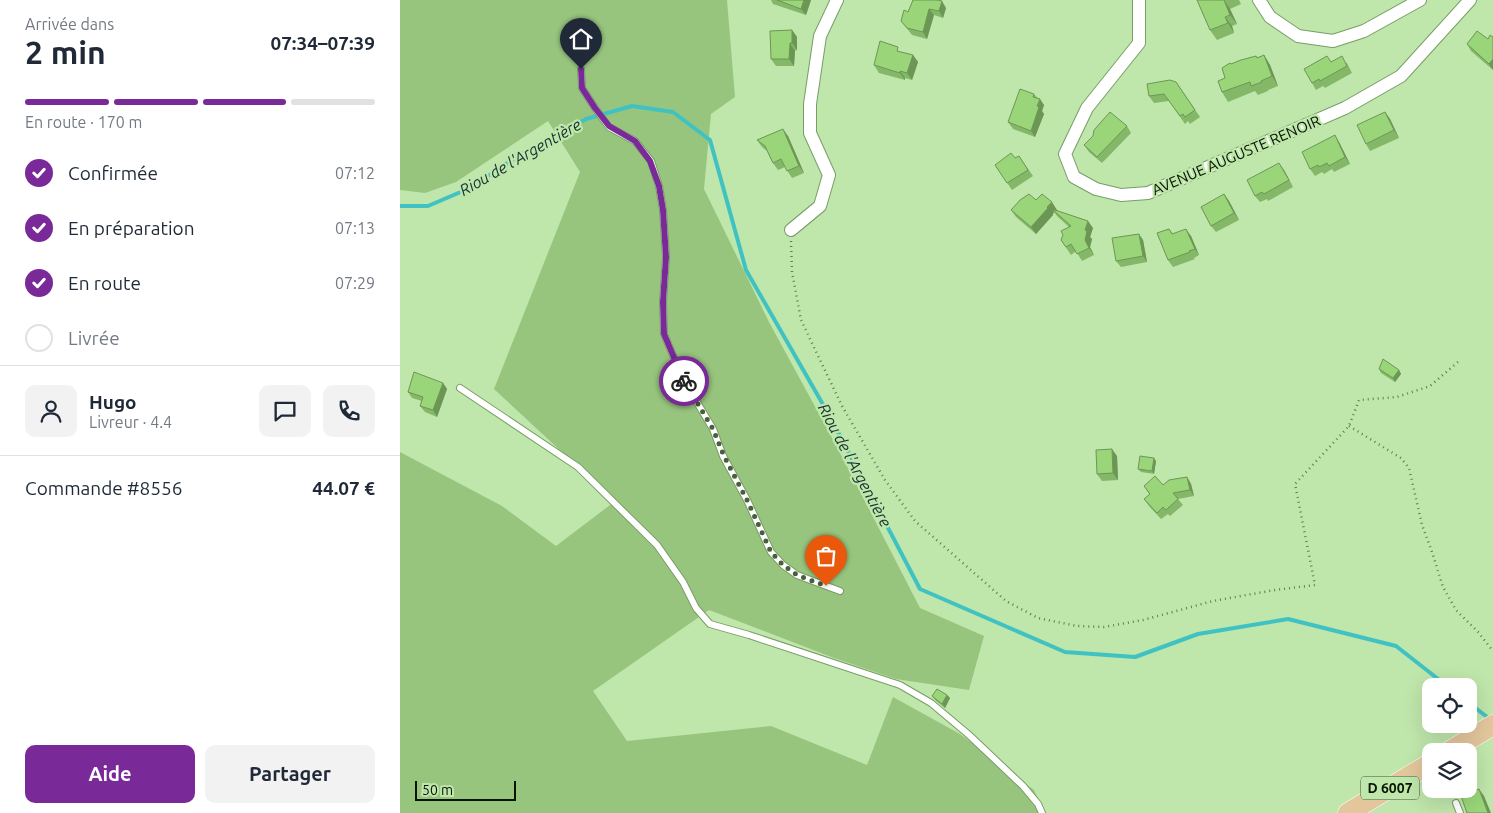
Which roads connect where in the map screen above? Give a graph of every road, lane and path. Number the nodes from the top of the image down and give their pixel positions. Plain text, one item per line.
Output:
1 (837, 0) edge
2 (1139, 0) edge
3 (1259, 0) edge
4 (1420, 0) edge
5 (1470, 0) edge
6 (581, 69) dead end
7 (791, 230) joint
8 (1458, 362) dead end
9 (460, 388) dead end
10 (1349, 426) junction
11 (840, 591) dead end
12 (1493, 651) edge
13 (1493, 725) edge
14 (1464, 743) edge
15 (1422, 768) edge
16 (1456, 803) dead end
17 (1042, 813) edge
18 (1348, 813) edge
19 (1460, 813) edge

1 - 7 street
2 - 5 street, AVENUE AUGUSTE RENOIR
3 - 4 street
6 - 11 lane
7 - 10 path
8 - 10 path
9 - 17 lane
10 - 12 path
13 - 14 main road
15 - 18 main road, D 6007
16 - 19 lane

